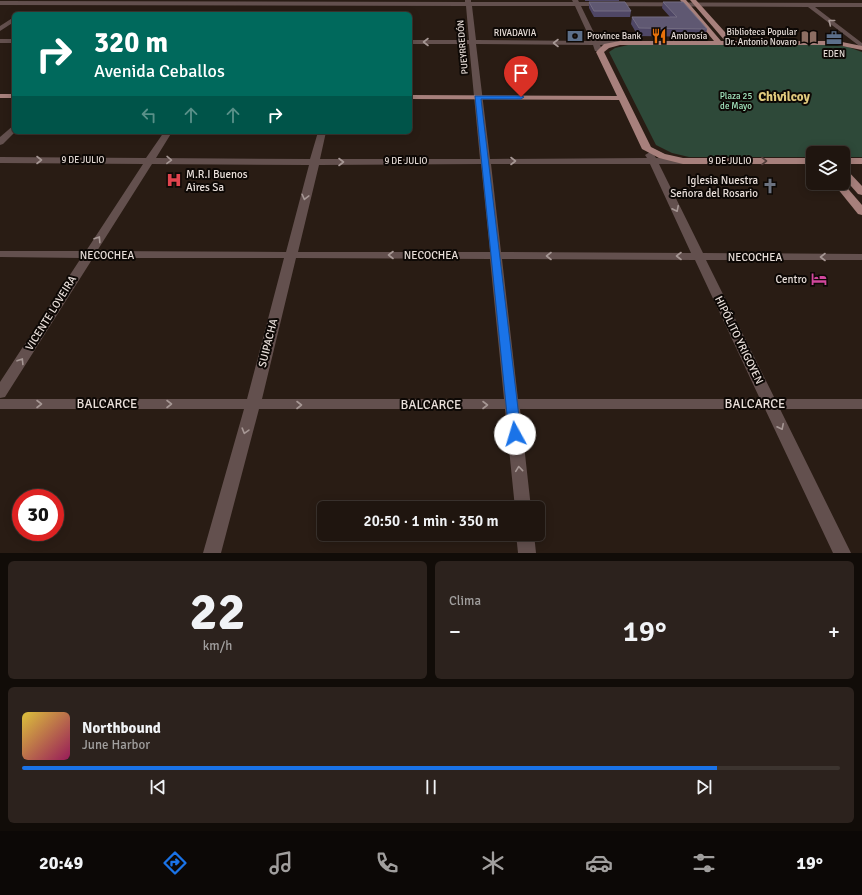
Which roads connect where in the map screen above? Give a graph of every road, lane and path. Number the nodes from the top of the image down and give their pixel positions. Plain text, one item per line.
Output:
1 (803, 0) edge
2 (37, 2) edge
3 (142, 2) edge
4 (468, 2) edge
5 (576, 2) edge
6 (685, 2) edge
7 (695, 2) edge
8 (0, 3) edge
9 (250, 4) edge
10 (358, 4) edge
11 (810, 5) junction
12 (862, 5) edge
13 (135, 9) dead end
14 (25, 10) dead end
15 (12, 20) edge
16 (0, 29) edge
17 (0, 41) edge
18 (12, 41) edge
19 (412, 42) edge
20 (473, 42) junction
21 (595, 43) junction
22 (620, 43) junction
23 (719, 43) junction
24 (731, 43) junction
25 (861, 45) edge
26 (600, 52) junction
27 (0, 91) edge
28 (12, 91) edge
29 (412, 92) edge
30 (477, 95) junction
31 (620, 95) junction
32 (0, 96) edge
33 (12, 96) edge
34 (412, 97) edge
35 (12, 130) edge
36 (167, 134) edge
37 (321, 134) edge
38 (0, 142) edge
39 (647, 149) junction
40 (0, 160) edge
41 (149, 160) junction
42 (486, 161) junction
43 (682, 161) junction
44 (806, 161) edge
45 (850, 161) edge
46 (862, 161) edge
47 (314, 162) junction
48 (653, 162) junction
49 (850, 179) edge
50 (844, 190) edge
51 (862, 192) edge
52 (862, 212) edge
53 (0, 254) edge
54 (88, 255) junction
55 (290, 255) junction
56 (494, 255) junction
57 (698, 256) junction
58 (862, 258) edge
59 (0, 394) edge
60 (0, 404) edge
61 (770, 404) junction
62 (862, 404) edge
63 (253, 405) junction
64 (512, 405) junction
65 (522, 501) edge
66 (526, 541) edge
67 (212, 553) edge
68 (527, 553) edge
69 (842, 553) edge

1 - 11 street
2 - 3 street
2 - 8 street
2 - 14 street
3 - 9 street
3 - 13 street
4 - 5 street
4 - 10 street
4 - 20 street, PUEYRREDÓN
5 - 6 street
5 - 21 street
6 - 7 street
6 - 23 main road
7 - 11 street
7 - 24 main road
9 - 10 street
11 - 12 street
25 -> 11 street
15 - 16 street
17 - 18 street
20 -> 19 street, RIVADAVIA
21 -> 20 street, RIVADAVIA
20 - 30 street, PUEYRREDÓN
21 - 22 street, RIVADAVIA
21 - 26 street
22 - 23 main road, RIVADAVIA
22 - 26 main road, RIVADAVIA
23 - 24 main road, RIVADAVIA
24 - 25 main road, RIVADAVIA
26 - 31 main road, HIPÓLITO YRIGOYEN
27 - 28 main road
29 - 30 main road
30 - 31 main road
30 - 34 main road
30 - 42 street, PUEYRREDÓN
31 - 39 main road, HIPÓLITO YRIGOYEN
32 - 33 main road
35 - 38 street
36 - 41 street, VICENTE LOVEIRA
37 - 47 street, SUIPACHA
39 - 43 main road
39 - 48 street, HIPÓLITO YRIGOYEN
40 -> 41 street, 9 DE JULIO
41 -> 47 street, 9 DE JULIO
54 -> 41 street, VICENTE LOVEIRA
47 -> 42 street, 9 DE JULIO
42 -> 48 street, 9 DE JULIO
42 - 56 street, PUEYRREDÓN
43 -> 44 main road, 9 DE JULIO
43 - 48 street, 9 DE JULIO
45 - 46 main road
47 -> 55 street, SUIPACHA
48 -> 57 street, HIPÓLITO YRIGOYEN
49 - 51 main road
50 - 52 main road
53 - 54 street, NECOCHEA
54 - 55 street, NECOCHEA
59 -> 54 street, VICENTE LOVEIRA
56 -> 55 street, NECOCHEA
55 - 63 street, SUIPACHA
57 -> 56 street, NECOCHEA
56 - 64 street, PUEYRREDÓN
58 -> 57 street, NECOCHEA
57 - 61 street, HIPÓLITO YRIGOYEN
60 -> 63 street, BALCARCE
61 - 62 street, BALCARCE
61 - 64 street, BALCARCE
61 -> 69 street, HIPÓLITO YRIGOYEN
63 -> 64 street, BALCARCE
63 -> 67 street, SUIPACHA
65 -> 64 street, PUEYRREDÓN
66 - 68 street

